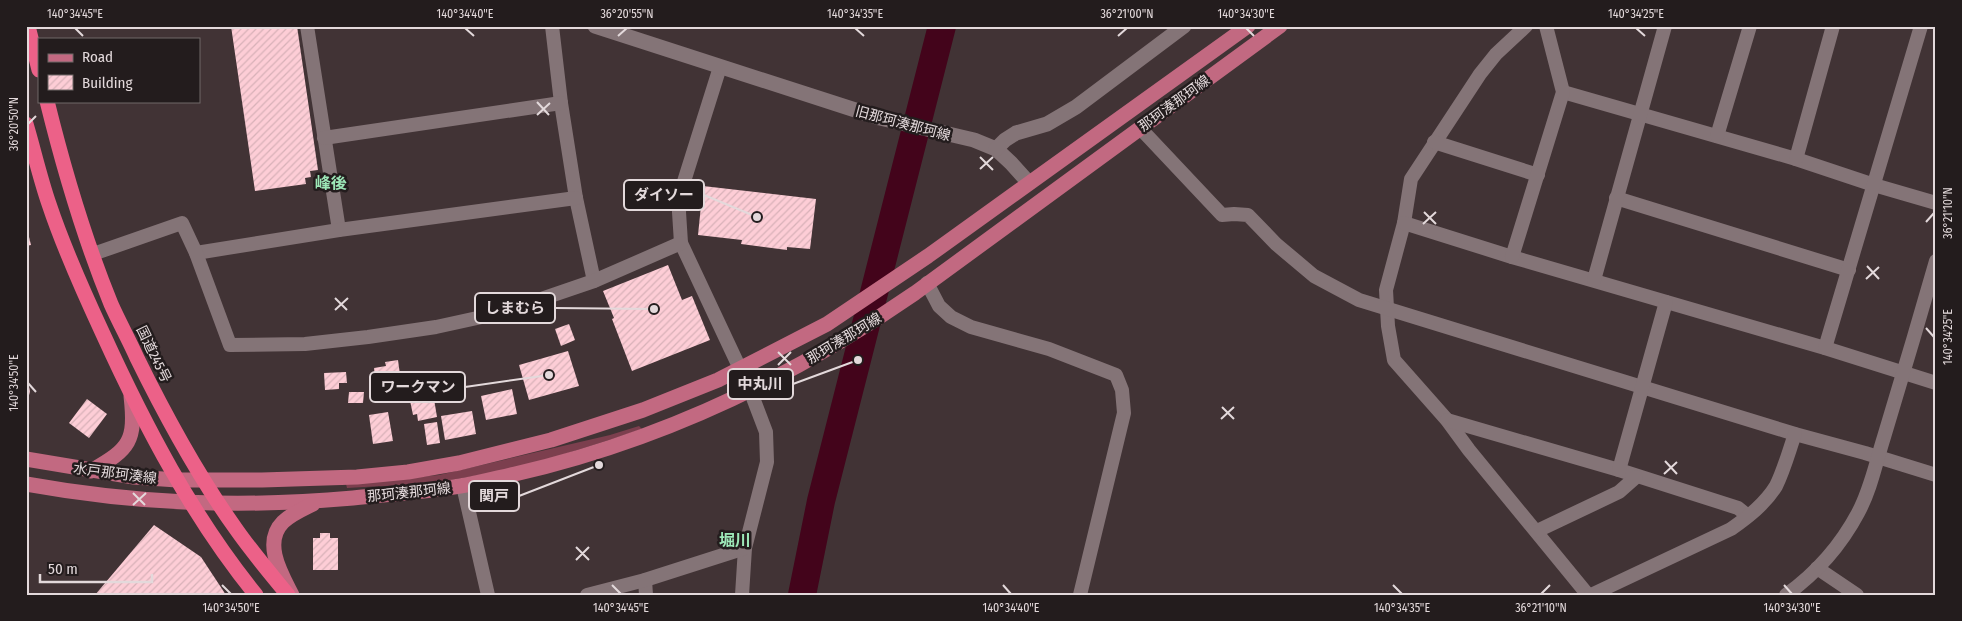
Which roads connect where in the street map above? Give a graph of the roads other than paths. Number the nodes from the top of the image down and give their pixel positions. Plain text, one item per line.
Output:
1 (28, 26) edge
2 (307, 26) edge
3 (552, 26) edge
4 (595, 26) edge
5 (1184, 26) edge
6 (1248, 26) edge
7 (1280, 26) edge
8 (1526, 26) edge
9 (1546, 26) edge
10 (1665, 26) edge
11 (1750, 26) edge
12 (1834, 26) edge
13 (1921, 26) edge
14 (38, 66) edge
15 (720, 67) junction
16 (1563, 92) junction
17 (47, 102) edge
18 (561, 103) junction
19 (1639, 114) junction
20 (26, 124) edge
21 (1140, 128) junction
22 (1717, 136) junction
23 (324, 138) junction
24 (1434, 142) junction
25 (996, 150) junction
26 (1796, 159) junction
27 (1538, 175) junction
28 (1029, 183) junction
29 (1874, 185) junction
30 (576, 198) junction
31 (1616, 198) junction
32 (1936, 203) edge
33 (1404, 223) junction
34 (339, 230) junction
35 (681, 243) junction
36 (196, 253) junction
37 (93, 254) junction
38 (1512, 257) junction
39 (1936, 261) edge
40 (1849, 270) junction
41 (1594, 280) junction
42 (594, 281) junction
43 (927, 283) junction
44 (1666, 302) junction
45 (1387, 310) junction
46 (1826, 348) junction
47 (741, 369) junction
48 (1904, 373) junction
49 (1936, 383) edge
50 (1643, 387) junction
51 (750, 390) junction
52 (131, 396) junction
53 (1447, 420) junction
54 (1795, 434) junction
55 (1878, 458) junction
56 (26, 459) edge
57 (1619, 470) junction
58 (90, 471) junction
59 (1936, 475) edge
60 (1636, 477) junction
61 (177, 480) junction
62 (204, 480) junction
63 (26, 484) edge
64 (464, 486) junction
65 (318, 501) junction
66 (192, 504) junction
67 (219, 504) junction
68 (1748, 516) junction
69 (1537, 531) junction
70 (745, 548) junction
71 (1817, 568) junction
72 (645, 580) junction
73 (256, 595) edge
74 (288, 595) edge
75 (292, 595) edge
76 (488, 595) edge
77 (587, 595) edge
78 (646, 595) edge
79 (742, 595) edge
80 (1080, 595) edge
81 (1590, 595) edge
82 (1786, 595) edge
83 (1857, 595) edge

1 - 14 highway
2 - 23 street
3 - 18 street
4 - 15 street, 旧那珂湊那珂線
5 - 25 street
6 - 28 main road, 那珂湊那珂線
7 - 21 main road, 那珂湊那珂線
8 - 24 street
9 - 16 street
10 - 19 street
11 - 22 street
12 - 26 street
13 - 29 street
15 - 25 street, 旧那珂湊那珂線
15 - 35 street
16 - 19 street
16 - 27 street
17 - 37 highway, 国道245号
18 - 23 street
18 - 30 street
19 - 22 street
19 - 31 street
20 - 52 highway
21 - 43 main road, 那珂湊那珂線
21 - 45 street
22 - 26 street
23 - 34 street
24 - 27 street
24 - 33 street
25 - 28 street, 旧那珂湊那珂線
26 - 29 street
27 - 38 street
28 - 47 main road, 那珂湊那珂線
29 - 32 street
29 - 40 street
30 - 34 street
30 - 42 street
31 - 40 street
31 - 41 street
33 - 38 street
33 - 45 street
34 - 36 street
35 - 42 street
35 - 47 street
36 - 37 street
36 - 42 street
37 - 62 highway, 国道245号
38 - 41 street
39 - 48 street
40 - 46 street
41 - 44 street
43 - 51 main road, 那珂湊那珂線
43 - 80 street
44 - 46 street
44 - 50 street
45 - 50 street
45 - 53 street
46 - 48 street
47 - 51 street
47 - 62 main road, 那珂湊那珂線
48 - 49 street
48 - 55 street
50 - 54 street
50 - 57 street
51 - 64 main road, 那珂湊那珂線
51 - 70 street
52 - 58 main road
52 - 61 highway
53 - 57 street
53 - 69 street
54 - 55 street
54 - 68 street
55 - 59 street
55 - 71 street
56 - 58 main road, 水戸那珂湊線
57 - 60 street
58 - 61 main road, 水戸那珂湊線
60 - 68 street
60 - 69 street
61 - 62 main road, 水戸那珂湊線
61 - 66 highway
62 - 67 highway, 国道245号
63 - 66 main road, 水戸那珂湊線
64 - 65 main road, 那珂湊那珂線
64 - 76 street
65 - 67 main road, 那珂湊那珂線
65 - 75 main road
66 - 67 main road, 水戸那珂湊線
66 - 73 highway
67 - 74 highway, 国道245号
68 - 81 street
69 - 81 street
70 - 72 street
70 - 79 street
71 - 82 street
71 - 83 street
72 - 77 street
72 - 78 street

